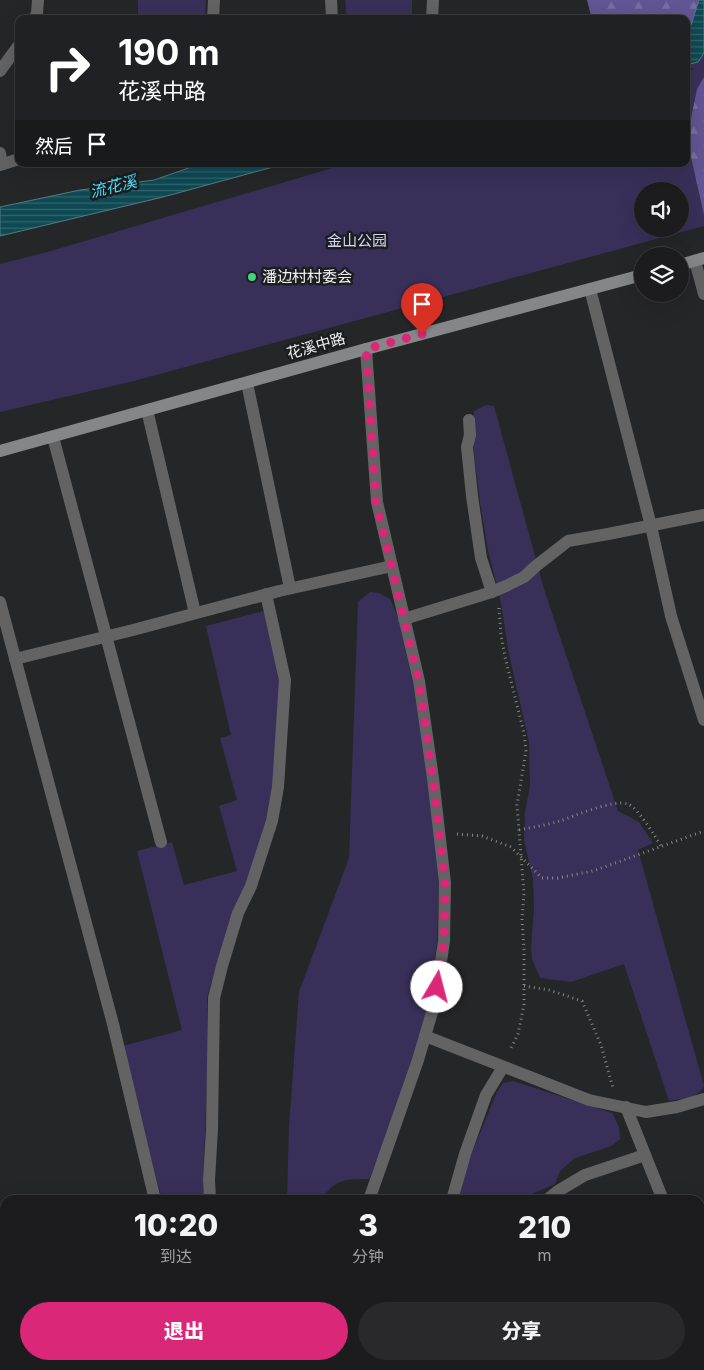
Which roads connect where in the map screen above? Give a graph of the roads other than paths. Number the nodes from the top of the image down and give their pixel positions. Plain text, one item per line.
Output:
1 (38, 0) edge
2 (214, 0) edge
3 (331, 0) edge
4 (433, 0) edge
5 (36, 15) edge
6 (213, 15) edge
7 (332, 15) edge
8 (432, 15) edge
9 (15, 51) edge
10 (0, 71) edge
11 (15, 159) edge
12 (1, 161) edge
13 (700, 260) edge
14 (634, 277) edge
15 (590, 289) junction
16 (704, 294) edge
17 (366, 349) junction
18 (247, 383) junction
19 (147, 410) junction
20 (469, 420) dead end
21 (52, 438) junction
22 (0, 451) edge
23 (704, 515) edge
24 (651, 526) junction
25 (392, 566) junction
26 (290, 588) junction
27 (492, 592) junction
28 (266, 594) junction
29 (0, 602) edge
30 (195, 613) junction
31 (404, 619) junction
32 (106, 637) junction
33 (15, 659) junction
34 (704, 720) edge
35 (161, 842) dead end
36 (425, 1036) junction
37 (503, 1067) junction
38 (704, 1099) edge
39 (621, 1106) junction
40 (645, 1155) junction
41 (154, 1195) edge
42 (210, 1195) edge
43 (371, 1195) edge
44 (453, 1195) edge
45 (553, 1195) edge
46 (661, 1195) edge

1 - 5 street
2 - 6 street
3 - 7 street
4 - 8 street
9 - 10 street
11 - 12 street
13 - 16 street
14 - 15 street, 花溪中路
15 - 17 street, 花溪中路
15 - 24 street
17 - 18 street, 花溪中路
17 - 25 street
18 - 19 street, 花溪中路
18 - 26 street
19 - 21 street, 花溪中路
19 - 30 street
20 - 27 street
21 - 22 street, 花溪中路
21 - 32 street
23 - 24 street
24 - 27 street
24 - 34 street
25 - 26 street
25 - 31 street
26 - 28 street
27 - 31 street
28 - 30 street
28 - 42 street
29 - 33 street
30 - 32 street
31 - 36 street
32 - 33 street
32 - 35 street
33 - 41 street
36 - 37 street
36 - 43 street
37 - 39 street
37 - 44 street
38 - 39 street
39 - 40 street
40 - 45 street
40 - 46 street

